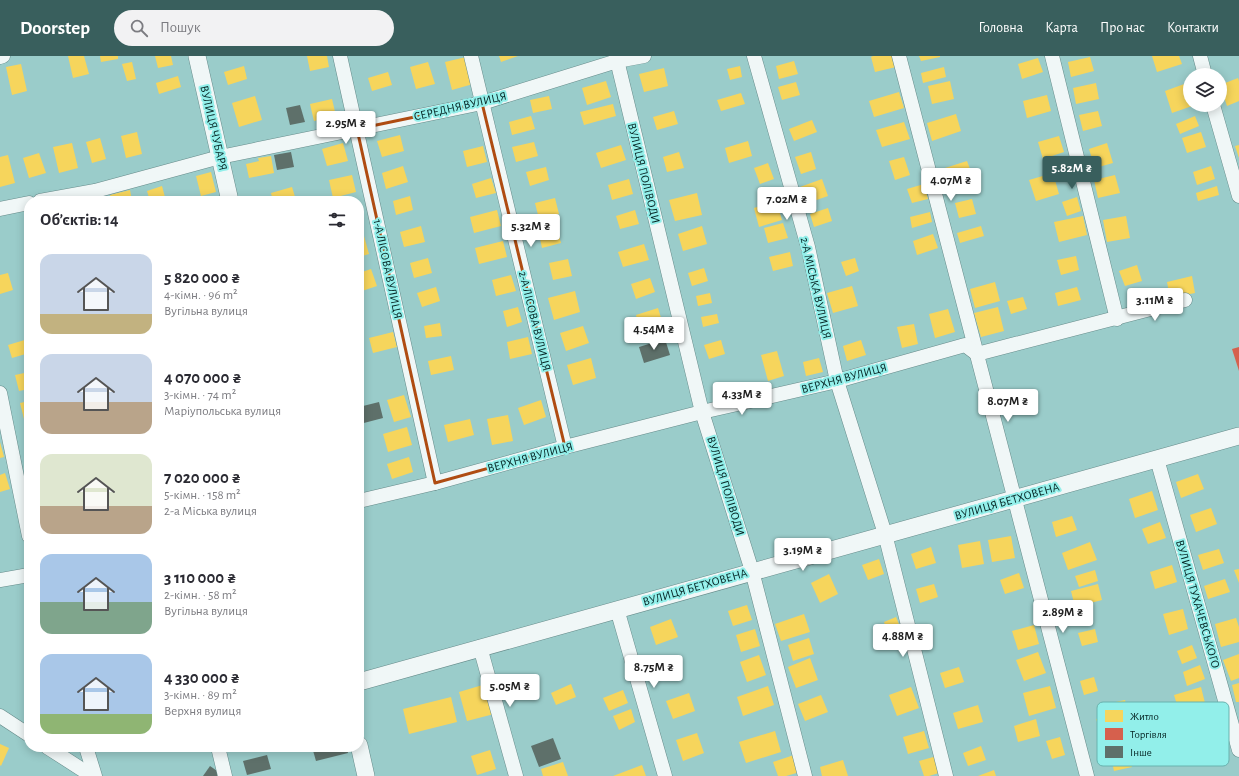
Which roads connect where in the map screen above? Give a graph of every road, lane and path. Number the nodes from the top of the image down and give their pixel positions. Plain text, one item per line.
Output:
1 (3, 56) edge
2 (197, 56) edge
3 (340, 56) edge
4 (471, 56) edge
5 (644, 56) edge
6 (754, 56) edge
7 (899, 56) edge
8 (1052, 56) edge
9 (1200, 56) edge
10 (0, 57) edge
11 (616, 59) edge
12 (1203, 68) edge
13 (482, 103) junction
14 (1216, 112) edge
15 (357, 129) junction
16 (220, 157) junction
17 (96, 196) edge
18 (229, 196) edge
19 (1239, 196) edge
20 (24, 204) edge
21 (0, 208) edge
22 (1185, 300) dead end
23 (1117, 319) junction
24 (977, 354) junction
25 (837, 381) junction
26 (0, 393) edge
27 (702, 412) junction
28 (1239, 436) edge
29 (565, 447) junction
30 (1157, 459) junction
31 (435, 483) junction
32 (1014, 498) junction
33 (364, 501) edge
34 (24, 511) edge
35 (884, 534) junction
36 (752, 571) junction
37 (24, 576) edge
38 (0, 580) edge
39 (617, 609) junction
40 (480, 647) junction
41 (364, 681) edge
42 (1225, 702) edge
43 (1229, 715) edge
44 (0, 716) edge
45 (24, 732) edge
46 (1239, 750) edge
47 (55, 752) edge
48 (87, 752) edge
49 (219, 752) edge
50 (361, 752) edge
51 (93, 776) edge
52 (225, 776) edge
53 (366, 776) edge
54 (516, 776) edge
55 (665, 776) edge
56 (805, 776) edge
57 (946, 776) edge
58 (1087, 776) edge

1 - 10 street
2 - 16 street, ВУЛИЦЯ ЧУБАРЯ
3 - 15 street, 1-А ЛІСОВА ВУЛИЦЯ
4 - 13 street, 2-А ЛІСОВА ВУЛИЦЯ
5 - 11 street, СЕРЕДНЯ ВУЛИЦЯ
6 - 25 street, 2-А МІСЬКА ВУЛИЦЯ
7 - 24 street
8 - 23 street
9 - 12 street
11 - 13 street, СЕРЕДНЯ ВУЛИЦЯ
11 - 27 street, ВУЛИЦЯ ПОЛІВОДИ
13 - 15 street, СЕРЕДНЯ ВУЛИЦЯ
13 - 29 street, 2-А ЛІСОВА ВУЛИЦЯ
14 - 19 street
15 - 16 street, СЕРЕДНЯ ВУЛИЦЯ
15 - 31 street, 1-А ЛІСОВА ВУЛИЦЯ
16 - 17 street, СЕРЕДНЯ ВУЛИЦЯ
16 - 18 street, ВУЛИЦЯ ЧУБАРЯ
20 - 21 street
22 - 23 street
23 - 24 street
24 - 25 street, ВЕРХНЯ ВУЛИЦЯ
24 - 32 street
25 - 27 street, ВЕРХНЯ ВУЛИЦЯ
25 - 35 street, 2-А МІСЬКА ВУЛИЦЯ
26 - 34 street
27 - 29 street, ВЕРХНЯ ВУЛИЦЯ
27 - 36 street, ВУЛИЦЯ ПОЛІВОДИ
28 - 30 street, ВУЛИЦЯ БЕТХОВЕНА
29 - 31 street, ВЕРХНЯ ВУЛИЦЯ
30 - 32 street, ВУЛИЦЯ БЕТХОВЕНА
30 - 42 street, ВУЛИЦЯ ТУХАЧЕВСЬКОГО
31 - 33 street, ВЕРХНЯ ВУЛИЦЯ
32 - 35 street, ВУЛИЦЯ БЕТХОВЕНА
32 - 58 street
35 - 36 street, ВУЛИЦЯ БЕТХОВЕНА
35 - 57 street
36 - 39 street, ВУЛИЦЯ БЕТХОВЕНА
36 - 56 street, ВУЛИЦЯ ПОЛІВОДИ
37 - 38 street
39 - 40 street, ВУЛИЦЯ БЕТХОВЕНА
39 - 55 street
40 - 41 street, ВУЛИЦЯ БЕТХОВЕНА
40 - 54 street
43 - 46 street, ВУЛИЦЯ ТУХАЧЕВСЬКОГО
44 - 45 street
47 - 51 street
48 - 51 street
49 - 52 street
50 - 53 street

